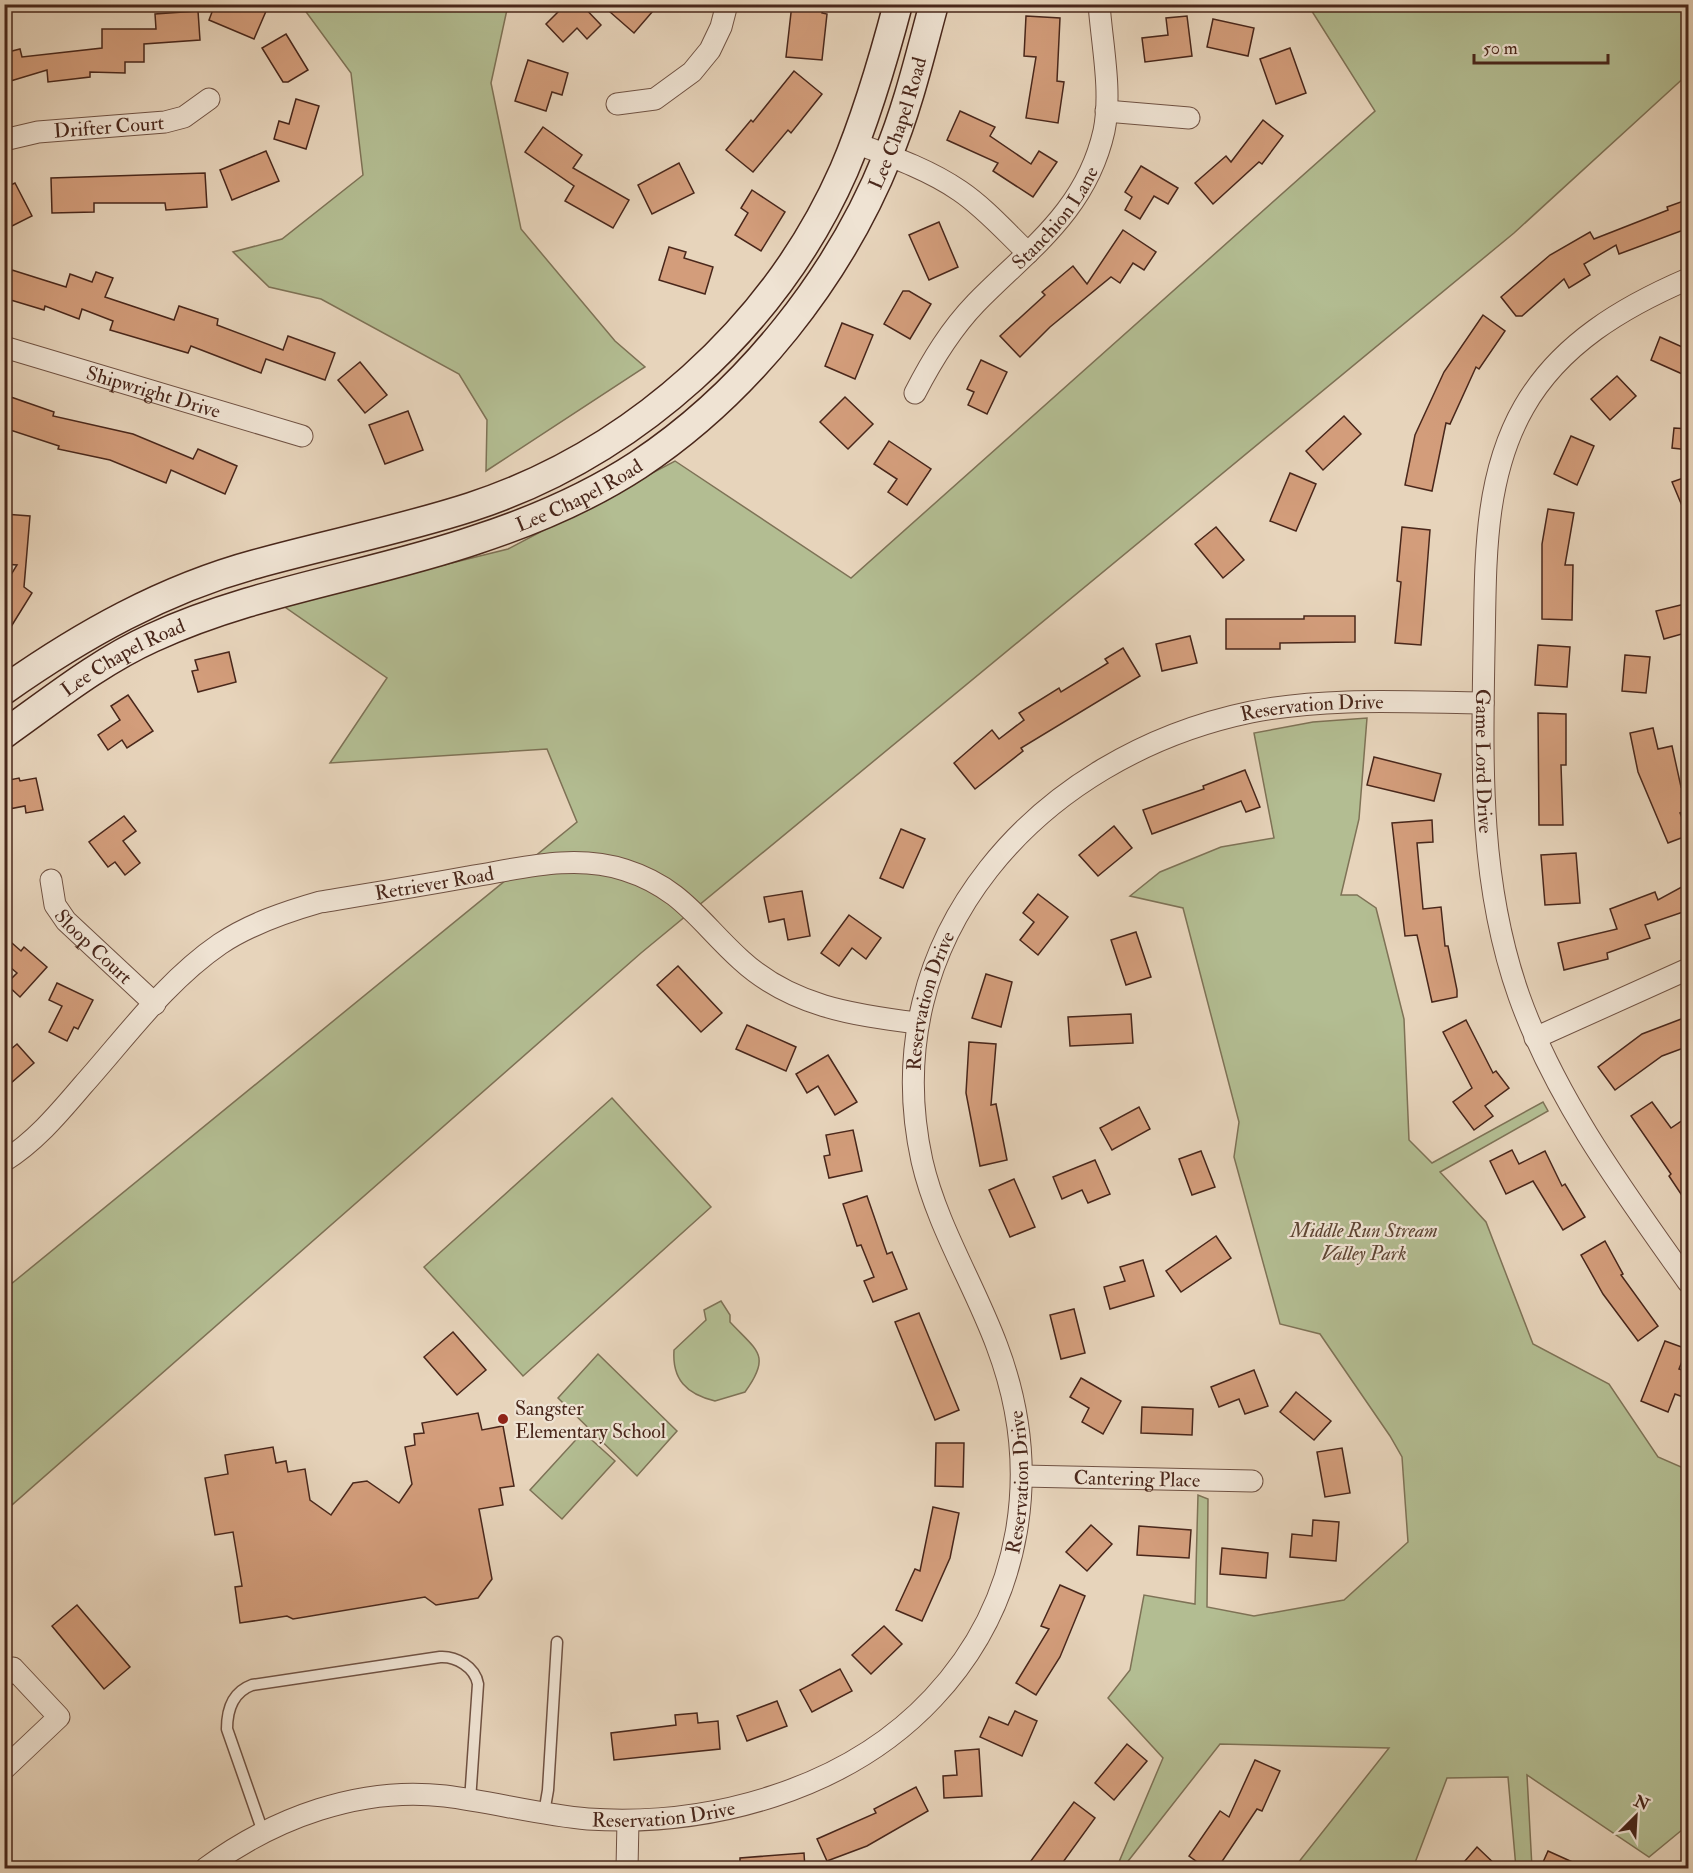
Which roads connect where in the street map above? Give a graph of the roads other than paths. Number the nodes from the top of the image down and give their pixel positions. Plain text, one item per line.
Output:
1 (727, 4) edge
2 (898, 4) edge
3 (934, 4) edge
4 (1099, 4) edge
5 (209, 99) dead end
6 (617, 104) dead end
7 (1106, 111) junction
8 (1189, 118) dead end
9 (4, 140) edge
10 (855, 143) junction
11 (888, 155) junction
12 (1028, 253) junction
13 (1689, 279) edge
14 (4, 347) edge
15 (915, 393) dead end
16 (302, 436) dead end
17 (254, 565) junction
18 (262, 598) junction
19 (4, 690) edge
20 (1483, 703) junction
21 (4, 734) edge
22 (51, 880) dead end
23 (1689, 969) edge
24 (155, 1004) junction
25 (917, 1023) junction
26 (1535, 1038) junction
27 (4, 1161) edge
28 (1689, 1282) edge
29 (1023, 1476) junction
30 (1252, 1482) dead end
31 (557, 1642) dead end
32 (4, 1677) edge
33 (4, 1769) edge
34 (470, 1801) junction
35 (544, 1813) junction
36 (628, 1821) junction
37 (263, 1832) junction
38 (206, 1869) edge
39 (627, 1869) edge

1 - 6 street
2 - 10 main road, Lee Chapel Road
3 - 11 main road, Lee Chapel Road
4 - 7 street, Stanchion Lane
5 - 9 street, Drifter Court
7 - 8 street
7 - 12 street, Stanchion Lane
10 - 11 street
10 - 17 main road, Lee Chapel Road
11 - 12 street
11 - 18 main road, Lee Chapel Road
12 - 15 street, Stanchion Lane
13 - 20 street, Game Lord Drive
14 - 16 street, Shipwright Drive
17 - 18 main road
17 - 19 main road, Lee Chapel Road
18 - 21 main road, Lee Chapel Road
20 - 25 street, Reservation Drive
20 - 26 street, Game Lord Drive
22 - 24 street, Sloop Court
23 - 26 street
24 - 25 street, Retriever Road
24 - 27 street, Retriever Road
25 - 29 street, Reservation Drive
26 - 28 street, Game Lord Drive
29 - 30 street, Cantering Place
29 - 36 street, Reservation Drive
31 - 35 lane
32 - 33 street
34 - 35 street, Reservation Drive
34 - 37 street, Reservation Drive
34 - 37 lane
35 - 36 street, Reservation Drive
36 - 39 street
37 - 38 street, Reservation Drive

